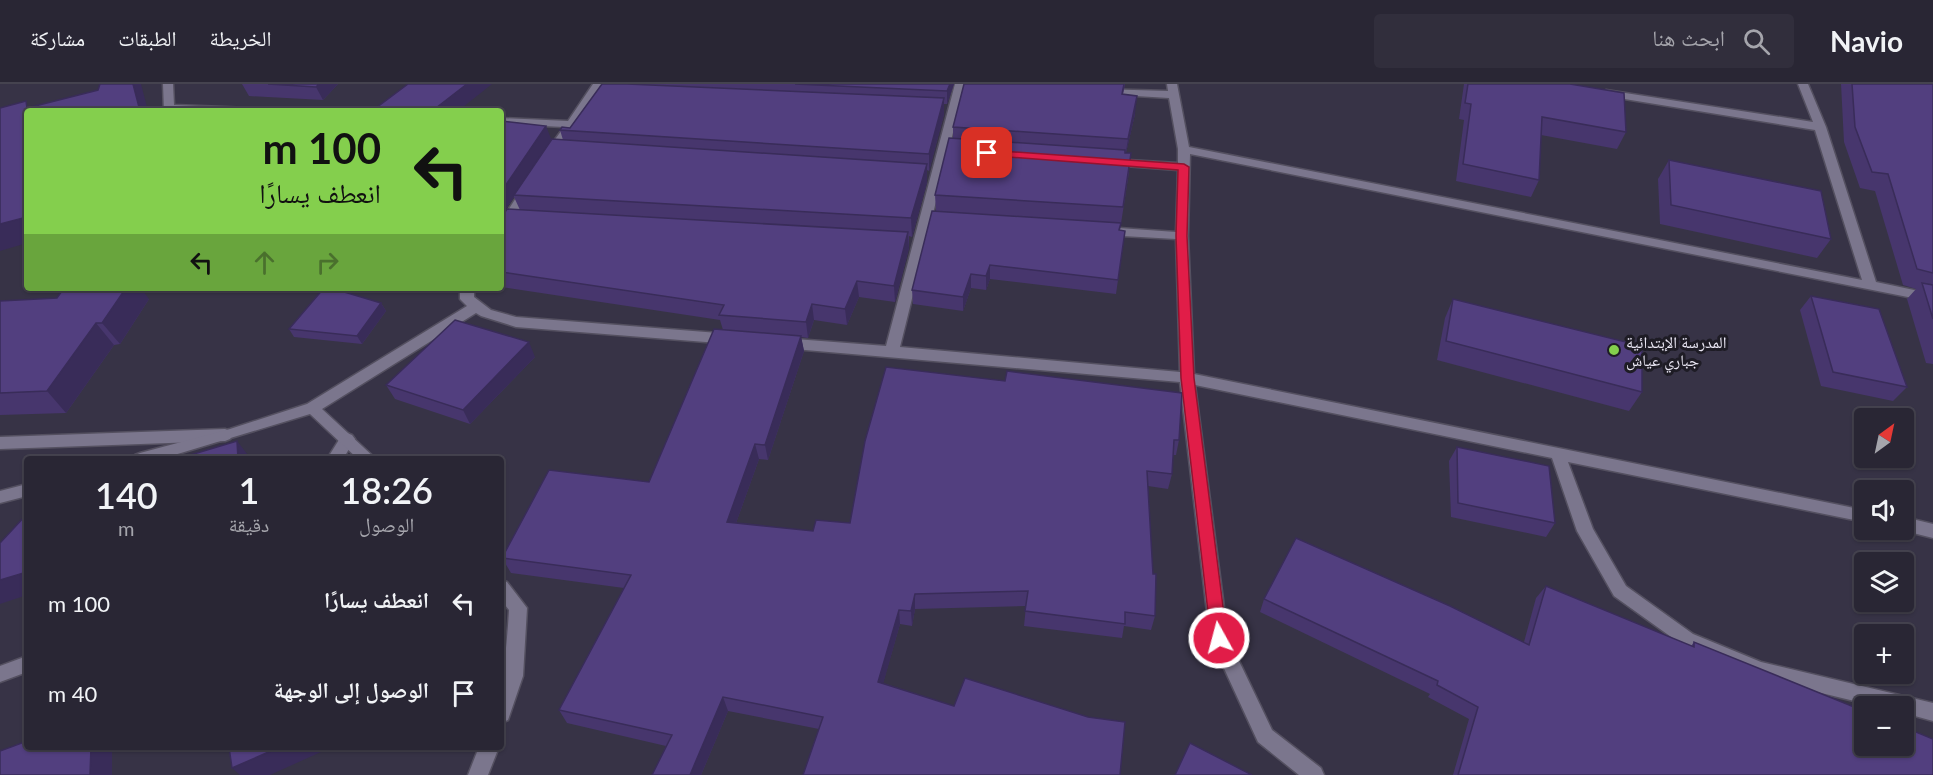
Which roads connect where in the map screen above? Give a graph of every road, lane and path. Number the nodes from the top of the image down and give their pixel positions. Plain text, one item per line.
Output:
1 (168, 84) edge
2 (960, 84) edge
3 (966, 84) edge
4 (1803, 84) edge
5 (977, 85) edge
6 (598, 90) edge
7 (1173, 90) edge
8 (1094, 91) edge
9 (1594, 91) edge
10 (169, 108) edge
11 (504, 121) edge
12 (572, 124) junction
13 (1820, 127) junction
14 (1184, 149) junction
15 (565, 152) edge
16 (1104, 161) edge
17 (1184, 167) junction
18 (534, 180) edge
19 (510, 223) edge
20 (1089, 230) edge
21 (1182, 236) junction
22 (1871, 286) junction
23 (467, 291) edge
24 (1933, 298) edge
25 (477, 306) junction
26 (892, 351) junction
27 (1187, 378) junction
28 (312, 408) junction
29 (231, 434) junction
30 (347, 439) junction
31 (0, 442) edge
32 (1558, 454) junction
33 (151, 456) edge
34 (337, 456) edge
35 (365, 456) edge
36 (24, 491) edge
37 (0, 497) edge
38 (1854, 514) edge
39 (1914, 527) edge
40 (1933, 531) edge
41 (504, 591) edge
42 (24, 665) edge
43 (0, 674) edge
44 (504, 705) edge
45 (1933, 712) edge
46 (488, 750) edge
47 (477, 775) edge
48 (1314, 775) edge

1 - 10 street
2 - 26 street
3 - 5 street
4 - 13 street
6 - 12 street
7 - 8 street
7 - 14 street
9 - 13 street
11 - 12 street
12 - 15 street
13 - 22 street
14 - 17 street
14 - 22 street
16 - 17 street
17 - 21 street
18 - 19 street
20 - 21 street
21 - 27 street
22 - 24 street
23 - 25 street
25 - 26 street
25 - 28 street
26 - 27 street
27 - 32 street
27 - 48 street
28 - 29 street
28 - 30 street
29 - 31 street
29 - 33 street
30 - 34 street
30 - 35 street
32 - 38 street
32 - 45 street
36 - 37 street
39 - 40 street
41 - 44 street
42 - 43 street
46 - 47 street

